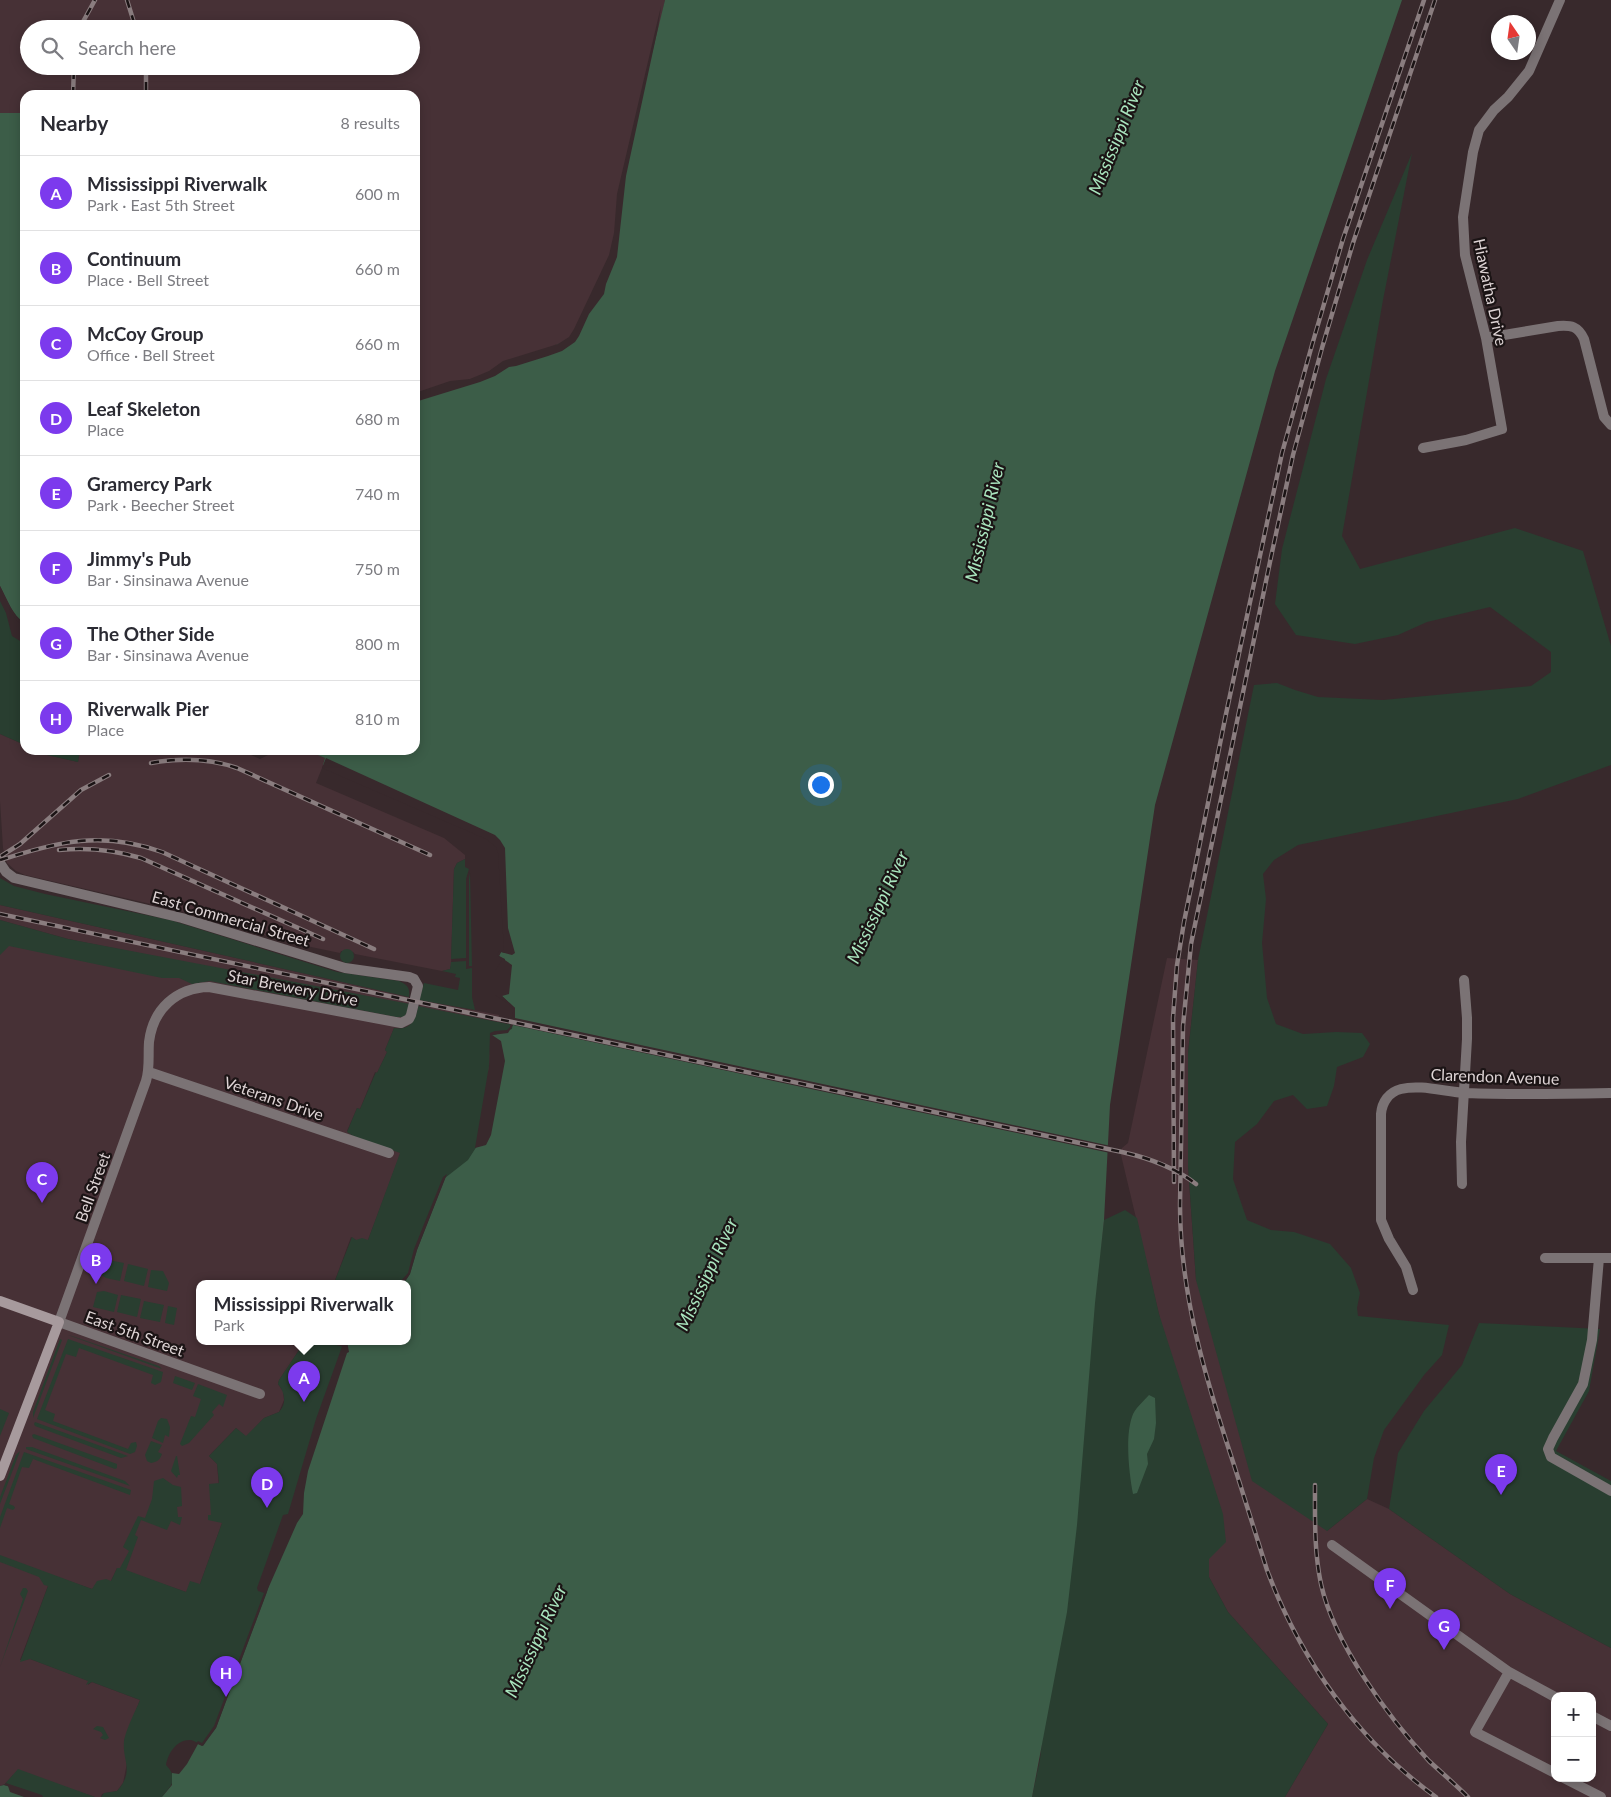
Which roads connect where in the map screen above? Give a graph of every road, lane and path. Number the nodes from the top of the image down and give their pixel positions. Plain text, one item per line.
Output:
1 (1560, 0) edge
2 (1486, 338) junction
3 (1611, 425) edge
4 (1423, 448) dead end
5 (0, 863) edge
6 (1464, 980) dead end
7 (175, 996) joint
8 (405, 1022) joint
9 (149, 1072) junction
10 (1463, 1092) junction
11 (1611, 1094) edge
12 (389, 1153) dead end
13 (1462, 1184) dead end
14 (1545, 1258) dead end
15 (1599, 1258) junction
16 (1611, 1258) edge
17 (1413, 1290) dead end
18 (0, 1301) edge
19 (58, 1322) junction
20 (260, 1394) dead end
21 (0, 1476) edge
22 (1611, 1491) edge
23 (1332, 1545) dead end
24 (1509, 1672) junction
25 (1551, 1695) edge
26 (1596, 1718) edge
27 (1611, 1726) edge
28 (1551, 1771) edge
29 (1572, 1782) edge
30 (1601, 1797) edge

1 - 2 street, Hiawatha Drive
2 - 3 street
2 - 4 street, Hiawatha Drive
5 - 8 street, East Commercial Street
6 - 10 street
7 - 8 street, Star Brewery Drive
7 - 9 street, Bell Street
9 - 12 street, Veterans Drive
9 - 19 street, Bell Street
10 - 11 street, Clarendon Avenue
10 - 13 street
10 - 17 street, Clarendon Avenue
14 - 15 street
15 - 16 street
15 - 22 street
18 - 19 street, East 5th Street
19 - 20 street, East 5th Street
19 - 21 street, Bell Street
23 - 24 street
24 - 25 street
24 - 28 street
26 - 27 street
29 - 30 street

